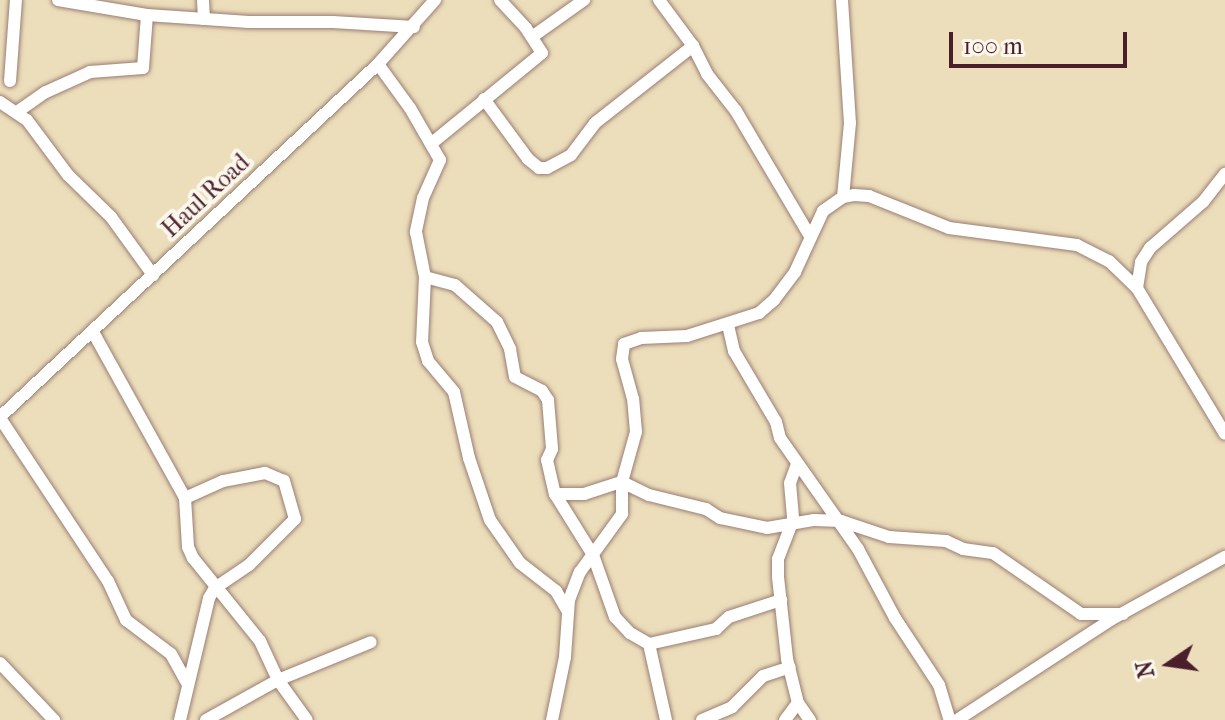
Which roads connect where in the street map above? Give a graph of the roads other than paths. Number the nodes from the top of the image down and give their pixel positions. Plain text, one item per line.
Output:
1 (16, 0) edge
2 (58, 0) edge
3 (203, 0) edge
4 (435, 0) edge
5 (500, 0) edge
6 (584, 0) edge
7 (659, 0) edge
8 (842, 0) edge
9 (147, 15) junction
10 (204, 19) junction
11 (414, 27) junction
12 (532, 37) junction
13 (693, 46) junction
14 (378, 64) junction
15 (10, 81) dead end
16 (484, 99) junction
17 (0, 102) edge
18 (17, 112) junction
19 (432, 143) junction
20 (1225, 174) edge
21 (843, 197) junction
22 (810, 236) junction
23 (153, 275) junction
24 (425, 277) junction
25 (1137, 288) junction
26 (728, 325) junction
27 (93, 332) junction
28 (0, 418) edge
29 (1225, 434) edge
30 (797, 464) junction
31 (622, 482) junction
32 (555, 494) junction
33 (185, 498) junction
34 (841, 521) junction
35 (792, 526) junction
36 (593, 555) junction
37 (1225, 557) edge
38 (215, 588) junction
39 (781, 600) junction
40 (568, 612) junction
41 (1123, 614) junction
42 (371, 642) dead end
43 (649, 644) junction
44 (0, 663) edge
45 (790, 667) junction
46 (278, 680) junction
47 (188, 685) junction
48 (798, 703) junction
49 (54, 720) edge
50 (180, 720) edge
51 (206, 720) edge
52 (307, 720) edge
53 (552, 720) edge
54 (666, 720) edge
55 (702, 720) edge
56 (785, 720) edge
57 (810, 720) edge
58 (950, 720) edge
59 (957, 720) edge

1 - 15 street
2 - 9 street
3 - 10 street
4 - 11 street, Haul Road
5 - 12 street
6 - 12 street
7 - 13 street
8 - 21 street
9 - 10 street
9 - 18 street
10 - 11 street
11 - 14 street, Haul Road
12 - 16 street
13 - 16 street
13 - 22 street
14 - 19 street
14 - 23 street, Haul Road
16 - 19 street
17 - 18 street
18 - 23 street
19 - 24 street
20 - 25 street
21 - 22 street
21 - 25 street
22 - 26 street
23 - 27 street, Haul Road
24 - 32 street
24 - 40 street
25 - 29 street
26 - 30 street
26 - 31 street
27 - 28 street, Haul Road
27 - 33 street
28 - 47 street
30 - 34 street
30 - 35 street
31 - 32 street
31 - 35 street
31 - 36 street
32 - 36 street
33 - 38 street
33 - 38 street
34 - 35 street
34 - 41 street
34 - 58 street
35 - 39 street
36 - 40 street
36 - 43 street
37 - 41 street
38 - 46 street
38 - 47 street
39 - 43 street
39 - 45 street
40 - 53 street
41 - 59 street
42 - 46 street
43 - 54 street
44 - 49 street
45 - 48 street
45 - 55 street
46 - 51 street
46 - 52 street
47 - 50 street
48 - 56 street
48 - 57 street

